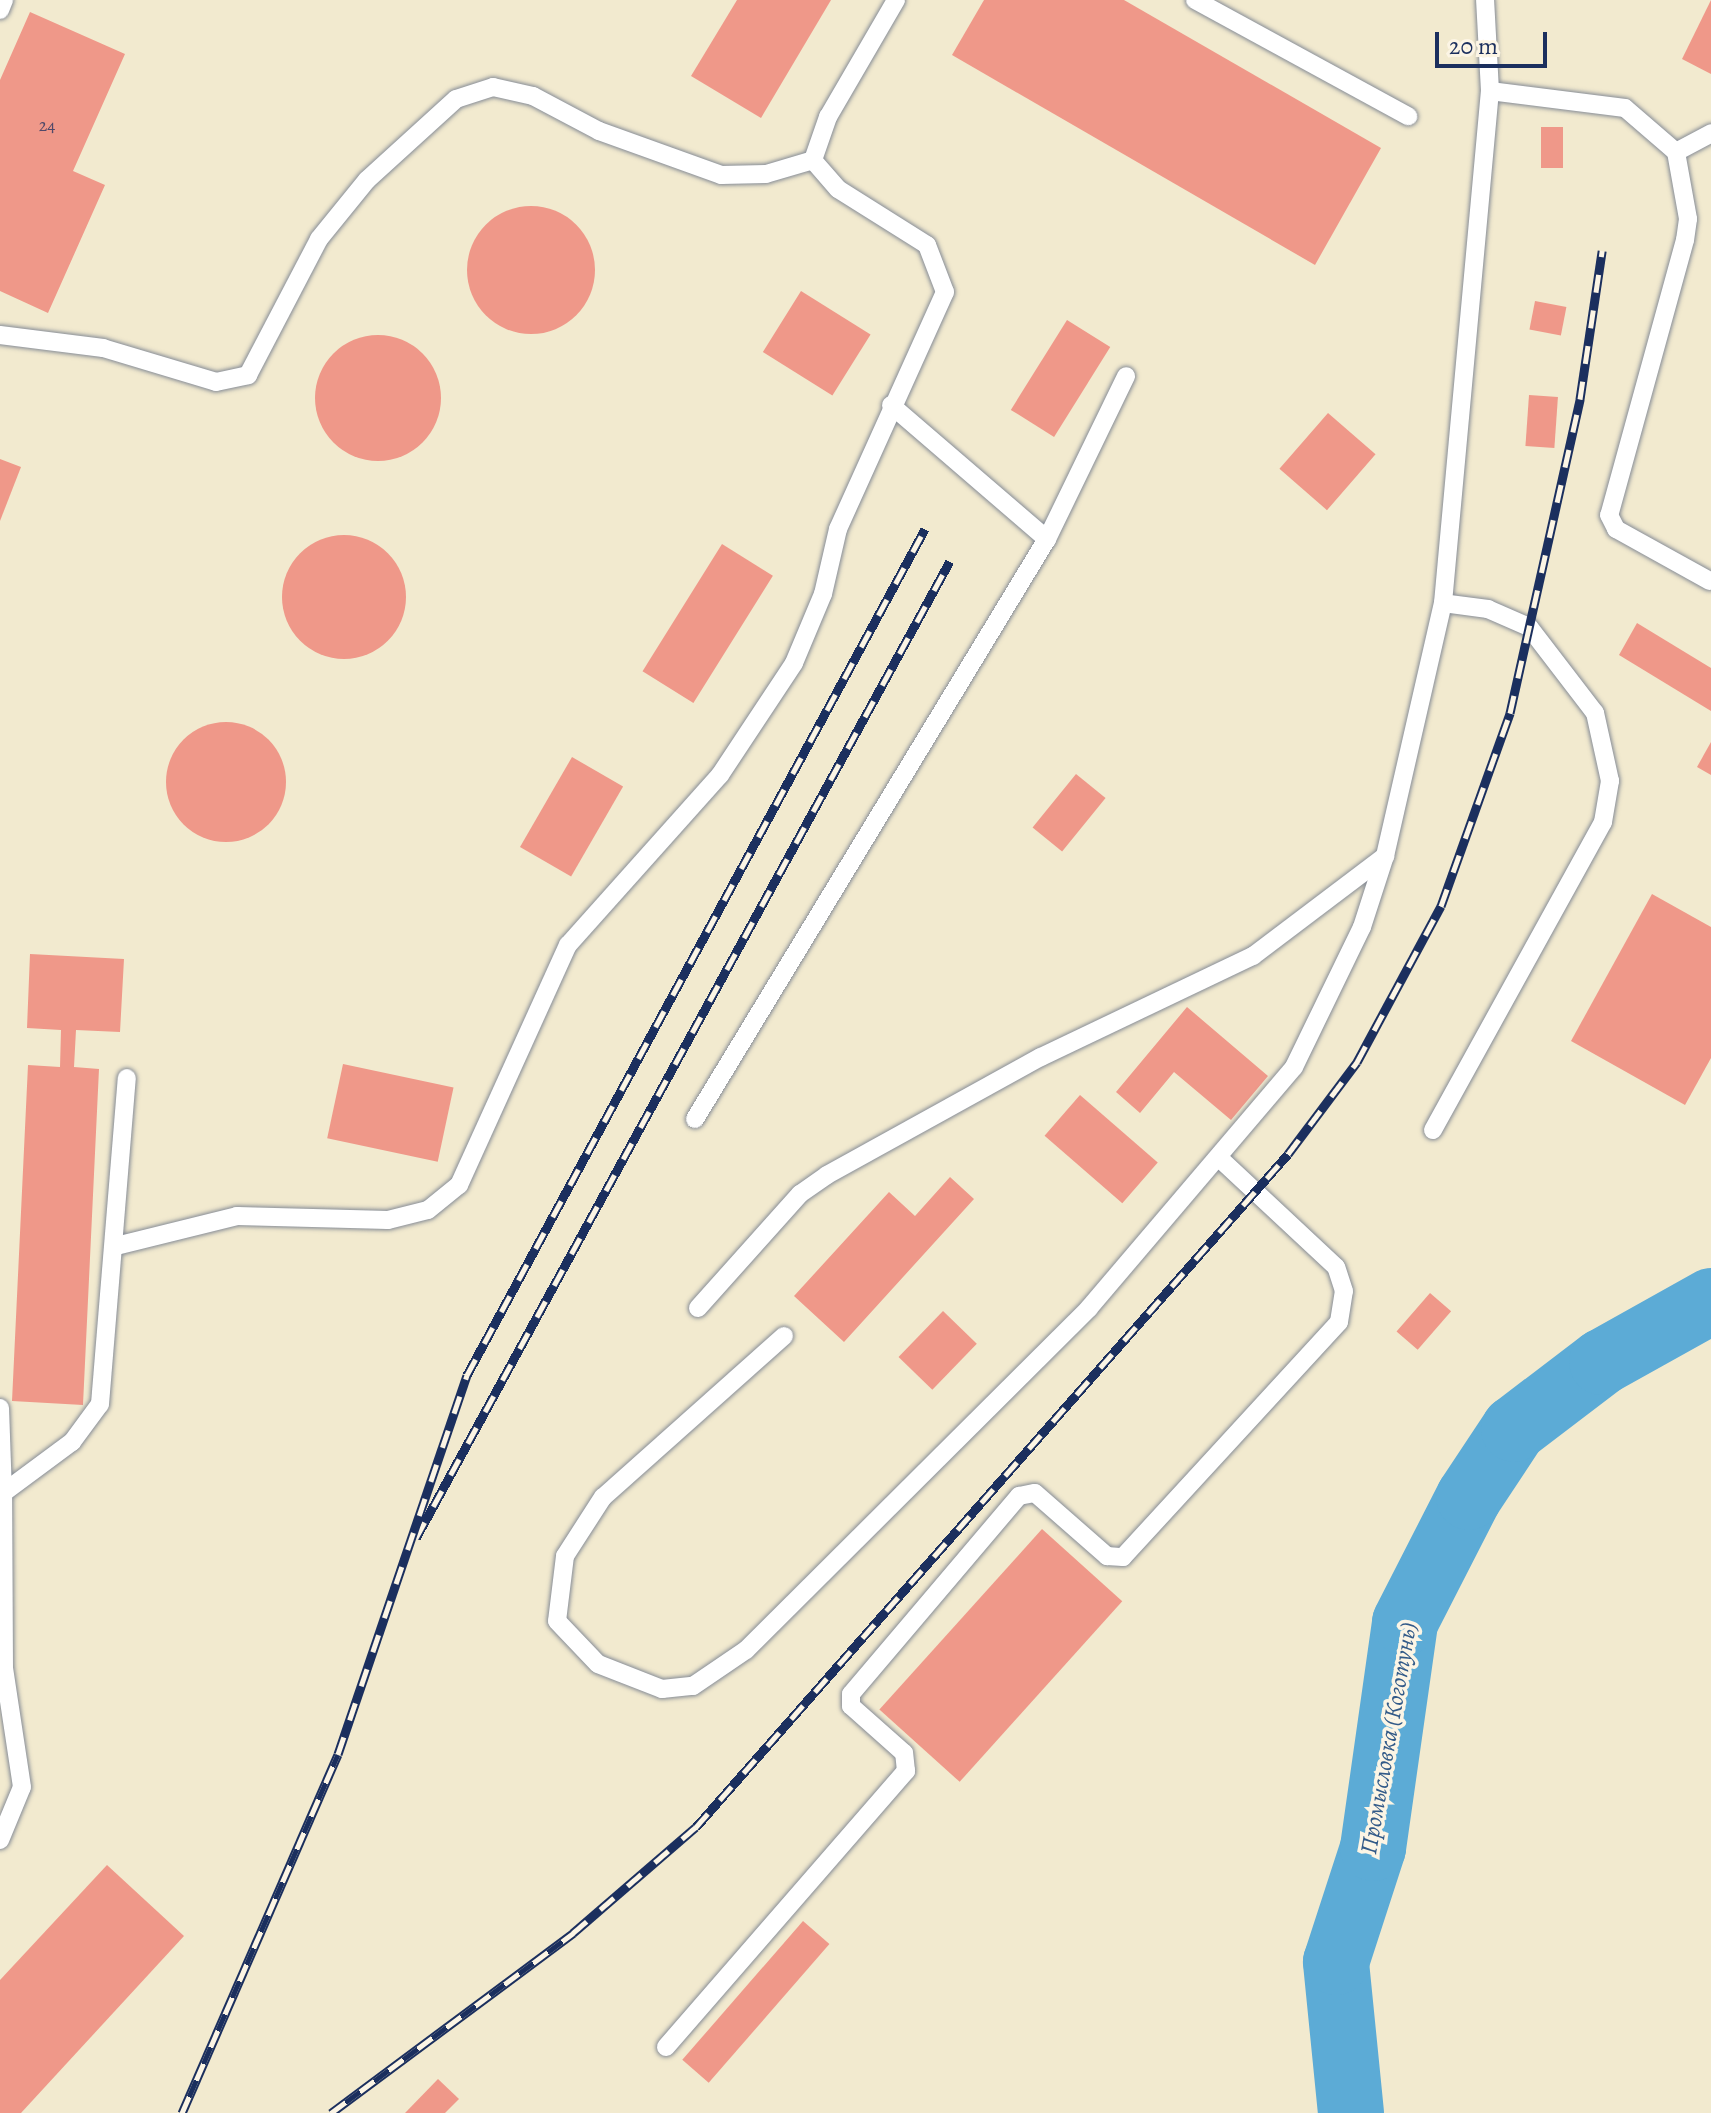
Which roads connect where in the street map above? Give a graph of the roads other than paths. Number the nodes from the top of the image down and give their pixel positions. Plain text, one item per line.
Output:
1 (4, 0) edge
2 (896, 0) edge
3 (1195, 0) edge
4 (1485, 0) edge
5 (0, 10) edge
6 (1490, 91) junction
7 (1408, 116) dead end
8 (1711, 133) edge
9 (1676, 152) junction
10 (813, 160) junction
11 (0, 335) edge
12 (1126, 376) dead end
13 (891, 405) junction
14 (1047, 539) junction
15 (1710, 581) edge
16 (1443, 603) junction
17 (1385, 856) junction
18 (127, 1078) dead end
19 (695, 1119) dead end
20 (1433, 1130) dead end
21 (1218, 1157) junction
22 (116, 1246) junction
23 (698, 1308) dead end
24 (784, 1336) dead end
25 (0, 1408) edge
26 (3, 1493) junction
27 (0, 1840) edge
28 (666, 2047) dead end

1 - 5 lane
2 - 10 lane
3 - 7 lane
4 - 6 lane
6 - 9 lane
6 - 16 lane
8 - 9 lane
9 - 15 lane
10 - 11 lane
10 - 13 lane
12 - 14 lane
13 - 14 lane
13 - 22 lane
14 - 19 lane
16 - 17 lane
16 - 20 lane
17 - 21 lane
17 - 23 lane
18 - 22 lane
21 - 24 lane
21 - 28 lane
22 - 26 lane
25 - 26 lane
26 - 27 lane

